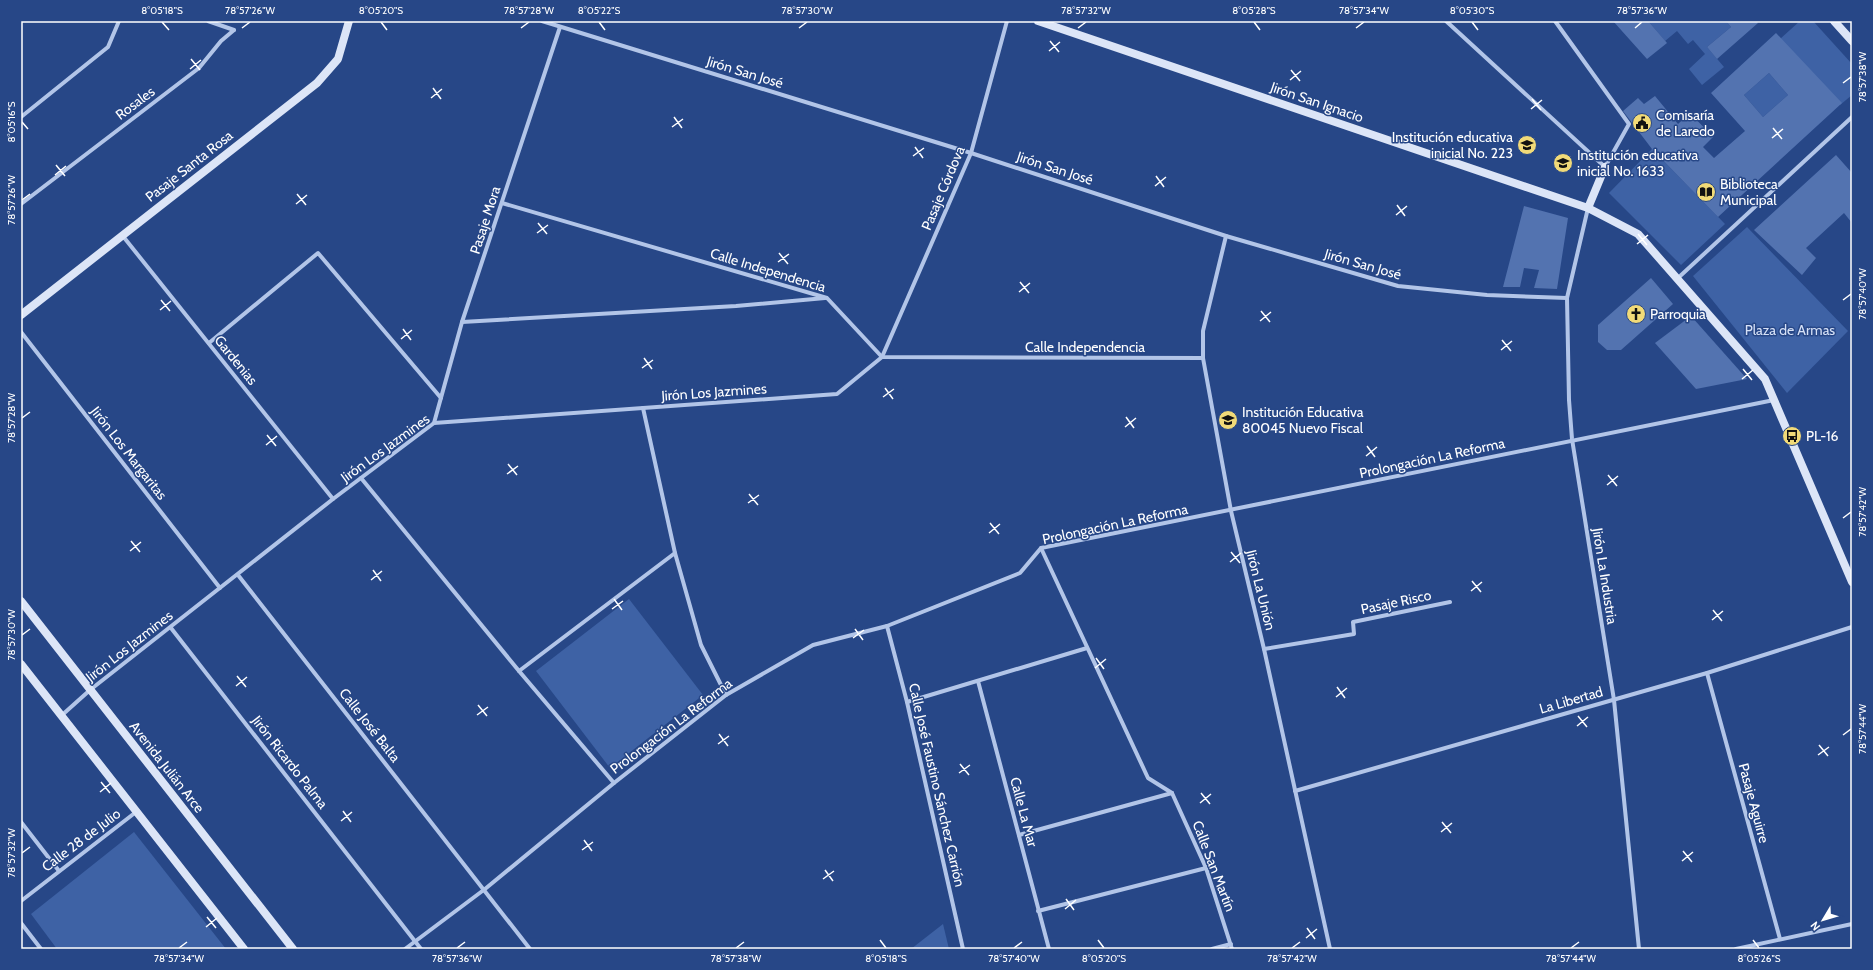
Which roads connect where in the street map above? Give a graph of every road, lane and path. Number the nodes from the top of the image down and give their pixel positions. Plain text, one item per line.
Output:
1 (119, 21) edge
2 (208, 21) edge
3 (349, 21) edge
4 (542, 21) edge
5 (1007, 21) edge
6 (1038, 21) edge
7 (1446, 21) edge
8 (1555, 21) edge
9 (1834, 21) edge
10 (560, 27) junction
11 (1852, 41) edge
12 (21, 117) edge
13 (1852, 117) edge
14 (971, 153) junction
15 (1605, 167) junction
16 (502, 202) junction
17 (21, 204) edge
18 (1588, 208) junction
19 (122, 234) junction
20 (1226, 236) junction
21 (1678, 278) junction
22 (827, 298) junction
23 (1567, 298) junction
24 (21, 315) edge
25 (462, 322) junction
26 (21, 332) edge
27 (209, 343) junction
28 (882, 358) junction
29 (1203, 358) junction
30 (441, 398) junction
31 (1774, 400) junction
32 (643, 408) junction
33 (434, 423) junction
34 (1572, 439) junction
35 (361, 478) junction
36 (333, 499) junction
37 (1231, 511) junction
38 (1041, 548) junction
39 (675, 553) junction
40 (238, 575) junction
41 (1852, 582) edge
42 (220, 588) junction
43 (21, 601) edge
44 (1450, 602) dead end
45 (887, 626) junction
46 (1852, 627) edge
47 (171, 628) junction
48 (1087, 648) junction
49 (1264, 649) junction
50 (21, 664) edge
51 (519, 671) junction
52 (1706, 673) junction
53 (978, 681) junction
54 (90, 690) junction
55 (726, 695) junction
56 (1614, 700) junction
57 (907, 702) junction
58 (61, 716) junction
59 (614, 782) junction
60 (1295, 791) junction
61 (1172, 793) junction
62 (136, 812) junction
63 (21, 822) edge
64 (1018, 835) junction
65 (1206, 868) junction
66 (59, 871) junction
67 (485, 889) junction
68 (21, 901) edge
69 (1038, 910) junction
70 (21, 923) edge
71 (1852, 924) edge
72 (1780, 939) junction
73 (416, 941) junction
74 (1231, 944) junction
75 (41, 949) edge
76 (244, 949) edge
77 (293, 949) edge
78 (405, 949) edge
79 (421, 949) edge
80 (530, 949) edge
81 (963, 949) edge
82 (1049, 949) edge
83 (1212, 949) edge
84 (1232, 949) edge
85 (1330, 949) edge
86 (1638, 949) edge
87 (1736, 949) edge

1 - 12 street
2 - 17 street, Rosales
3 - 19 street, Pasaje Santa Rosa
4 - 10 street, Jirón San José
5 - 14 street, Pasaje Córdova
6 - 18 street, Jirón San Ignacio
7 - 15 street
8 - 15 street
9 - 11 street
10 - 14 street, Jirón San José
10 - 16 street, Pasaje Mora
13 - 21 street
14 - 20 street, Jirón San José
14 - 28 street, Pasaje Córdova
15 - 18 street
16 - 22 street, Calle Independencia
16 - 25 street, Pasaje Mora
18 - 21 street, Jirón San Ignacio
18 - 23 street, Jirón La Industria
19 - 24 street, Pasaje Santa Rosa
19 - 27 street, Gardenias
20 - 23 street, Jirón San José
20 - 29 street, Jirón La Unión
21 - 31 street, Jirón San Ignacio
22 - 25 street
22 - 28 street, Calle Independencia
23 - 34 street, Jirón La Industria
25 - 30 street, Pasaje Mora
26 - 42 street, Jirón Los Margaritas
27 - 30 street
27 - 36 street, Gardenias
28 - 29 street, Calle Independencia
28 - 32 street, Jirón Los Jazmines
29 - 37 street, Jirón La Unión
30 - 33 street, Pasaje Mora
31 - 34 street, Prolongación La Reforma
31 - 41 street, Jirón San Ignacio
32 - 33 street, Jirón Los Jazmines
32 - 39 street
33 - 35 street, Jirón Los Jazmines
34 - 37 street, Prolongación La Reforma
34 - 56 street, Jirón La Industria
35 - 36 street, Jirón Los Jazmines
35 - 51 street
36 - 40 street, Jirón Los Jazmines
37 - 38 street, Prolongación La Reforma
37 - 49 street, Jirón La Unión
38 - 45 street, Prolongación La Reforma
38 - 48 street
39 - 51 street
39 - 55 street
40 - 42 street, Jirón Los Jazmines
40 - 67 street, Calle José Balta
42 - 47 street, Jirón Los Jazmines
43 - 54 street, Avenida Julián Arce
44 - 49 street, Pasaje Risco
45 - 55 street, Prolongación La Reforma
45 - 57 street, Calle José Faustino Sánchez Carrión
46 - 52 street, La Libertad
47 - 54 street, Jirón Los Jazmines
47 - 73 street, Jirón Ricardo Palma
48 - 53 street
48 - 61 street
49 - 60 street, Jirón La Unión
50 - 58 street
51 - 59 street
52 - 56 street, La Libertad
52 - 72 street, Pasaje Aguirre
53 - 57 street
53 - 64 street, Calle La Mar
54 - 58 street, Jirón Los Jazmines
54 - 77 street, Avenida Julián Arce
55 - 59 street, Prolongación La Reforma
56 - 60 street, La Libertad
56 - 86 street, Jirón La Industria
57 - 81 street, Calle José Faustino Sánchez Carrión
58 - 62 street
59 - 67 street, Prolongación La Reforma
60 - 85 street, Jirón La Unión
61 - 64 street
61 - 65 street, Calle San Martín
62 - 66 street, Calle 28 de Julio
62 - 76 street
63 - 66 street
64 - 69 street, Calle La Mar
65 - 69 street
65 - 74 street, Calle San Martín
66 - 68 street, Calle 28 de Julio
67 - 73 street, Prolongación La Reforma
67 - 80 street, Calle José Balta
69 - 82 street, Calle La Mar
70 - 75 street
71 - 72 street
72 - 87 street
73 - 78 street, Prolongación La Reforma
73 - 79 street, Jirón Ricardo Palma
74 - 83 street
74 - 84 street, Calle San Martín

